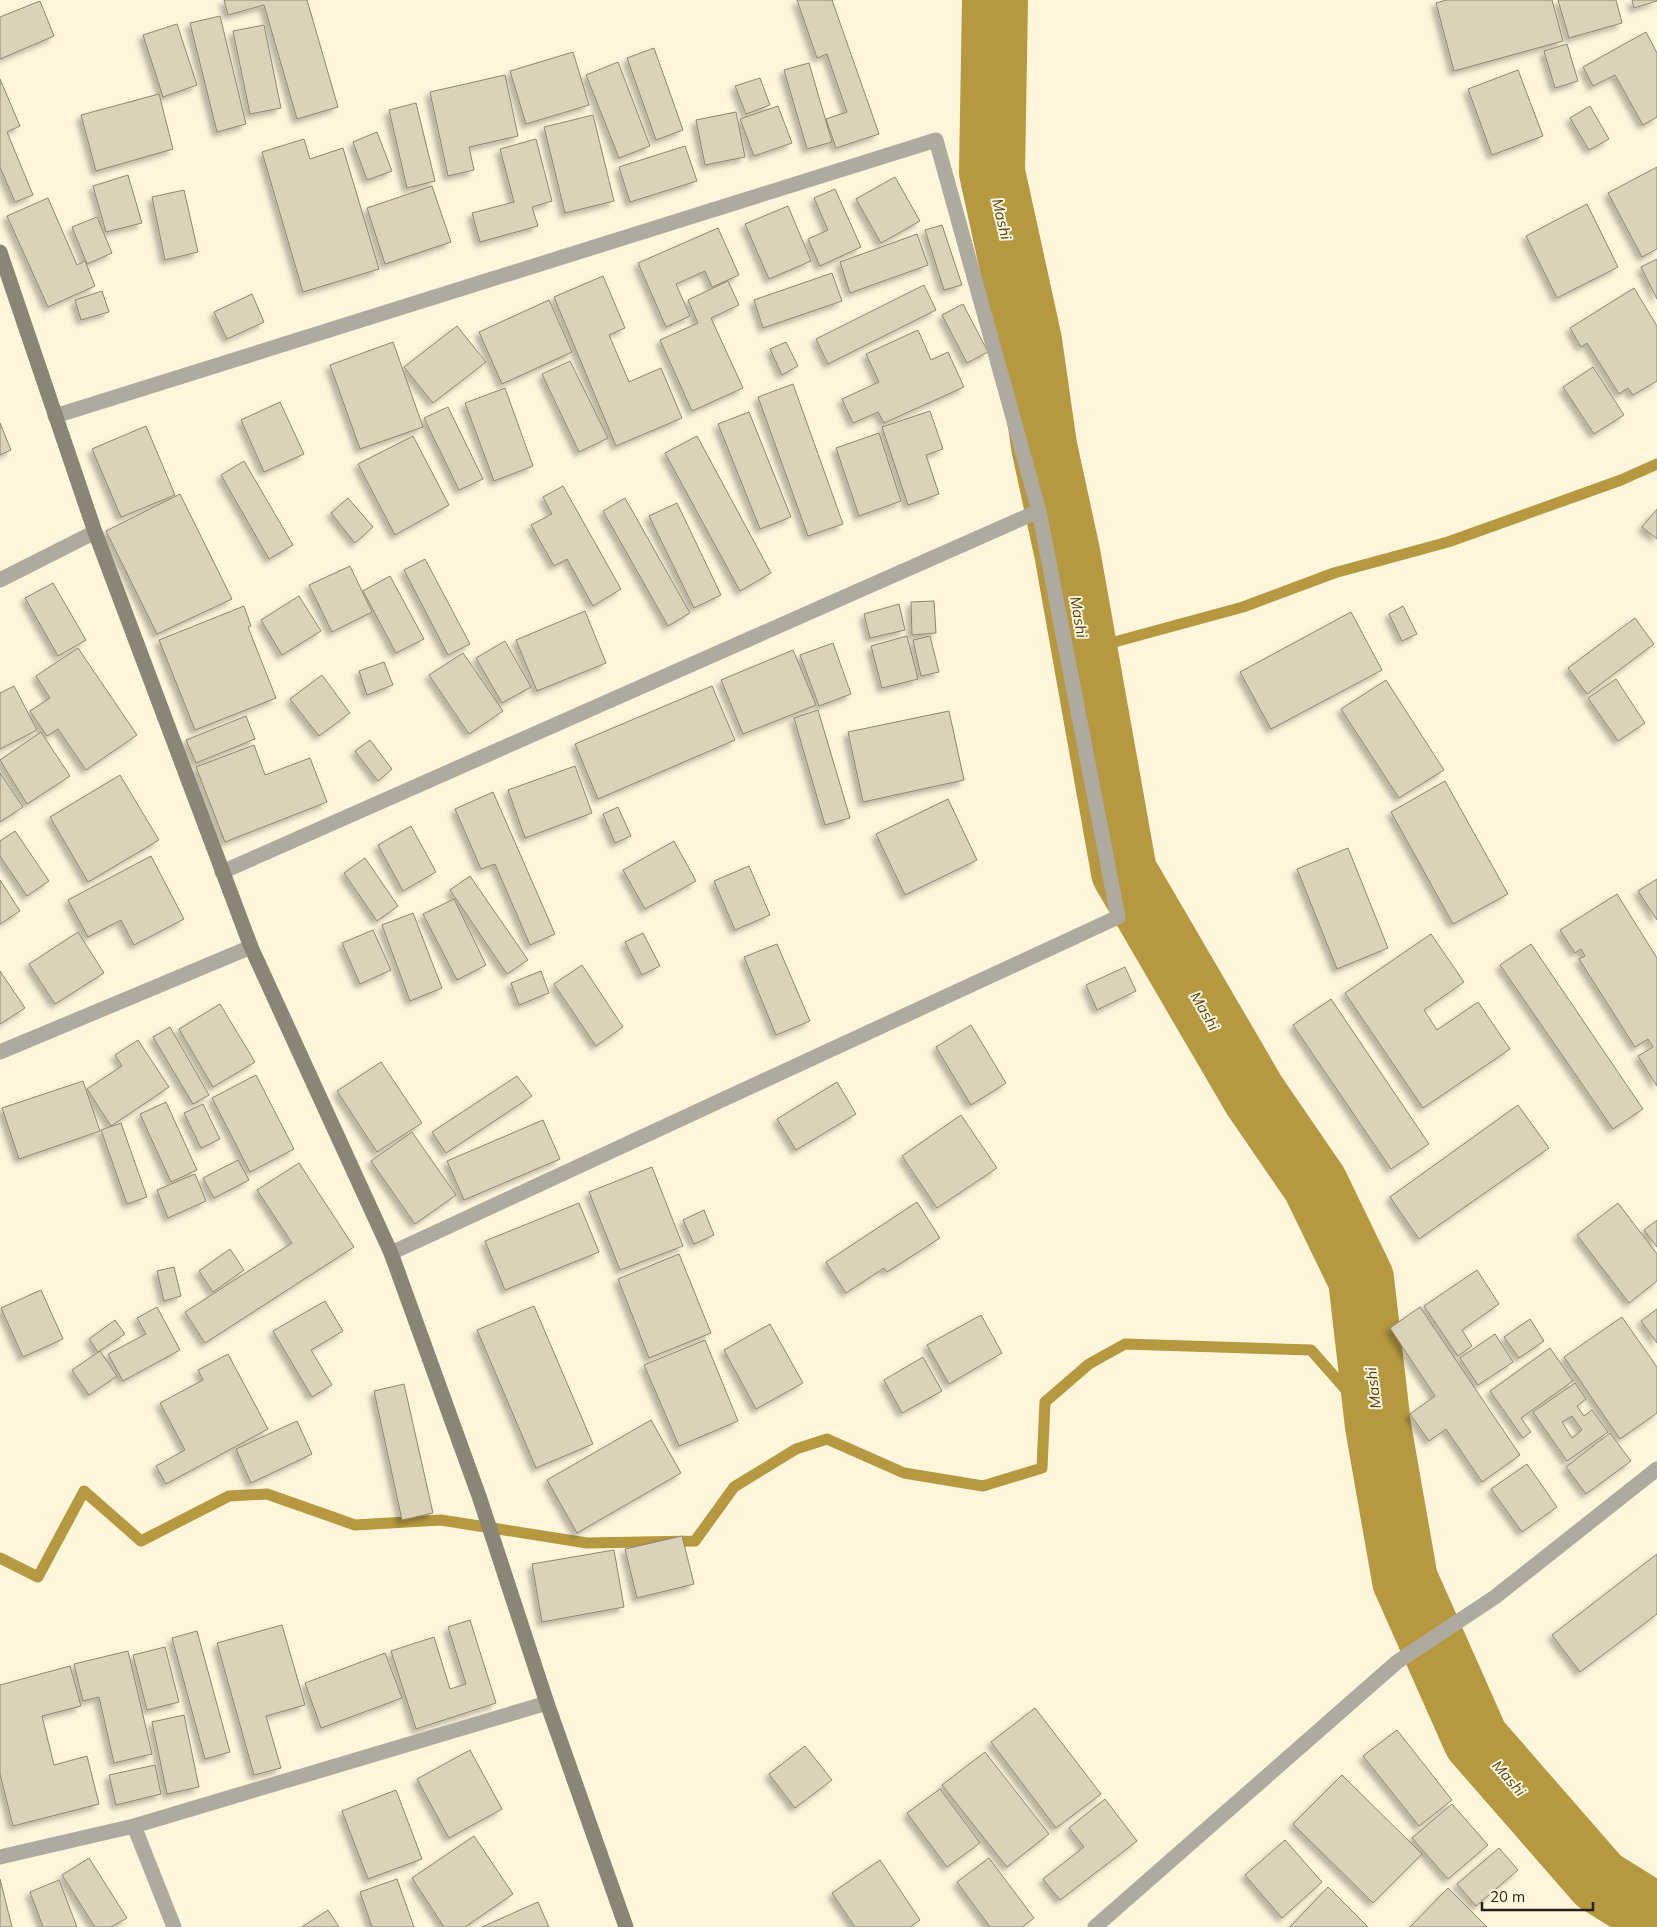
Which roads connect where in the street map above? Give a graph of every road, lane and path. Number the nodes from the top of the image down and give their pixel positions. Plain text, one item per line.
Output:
1 (0, 252) edge
2 (55, 416) junction
3 (1039, 511) junction
4 (95, 532) junction
5 (0, 580) edge
6 (222, 872) junction
7 (250, 948) junction
8 (0, 1052) edge
9 (391, 1253) junction
10 (1657, 1469) edge
11 (547, 1703) junction
12 (134, 1826) junction
13 (0, 1858) edge
14 (174, 1927) edge
15 (626, 1927) edge
16 (1095, 1927) edge

1 - 2 street
2 - 3 street
2 - 4 street
3 - 6 street
3 - 9 street
4 - 5 street
4 - 6 street
6 - 7 street
7 - 8 street
7 - 9 street
9 - 11 street
10 - 16 street
11 - 12 street
11 - 15 street
12 - 13 street
12 - 14 street

